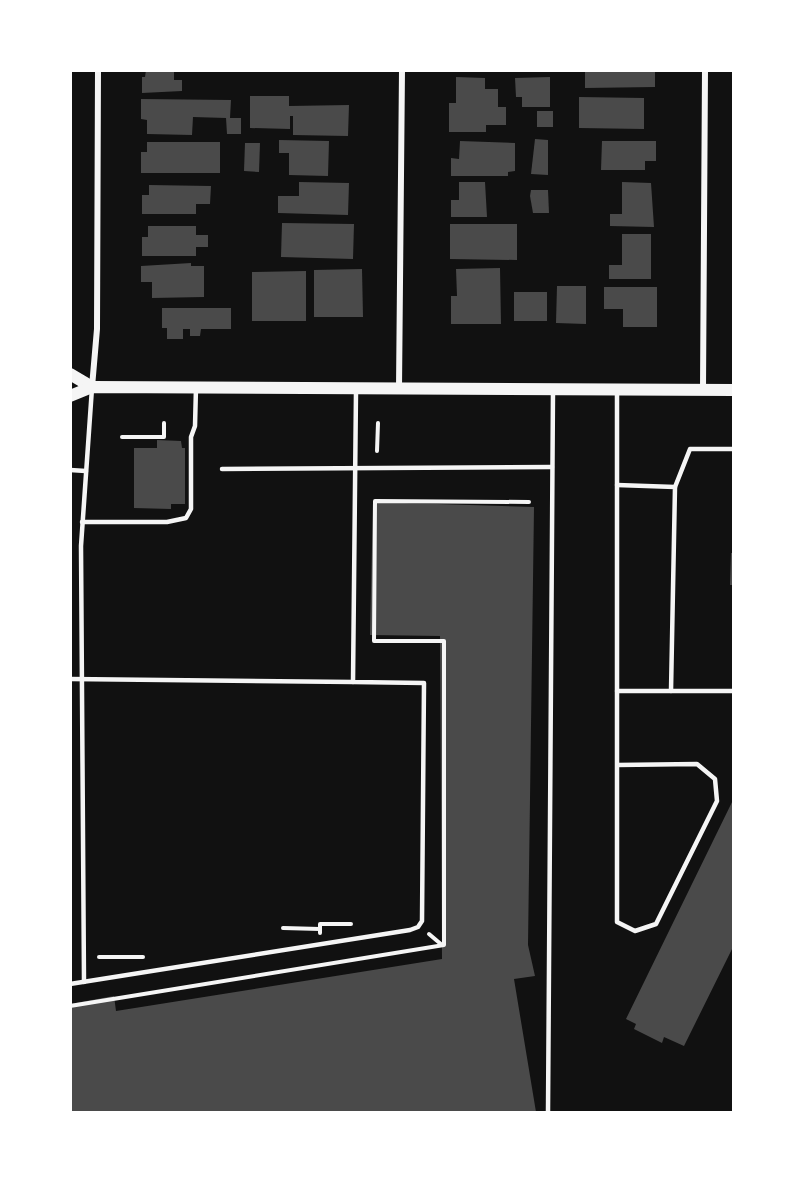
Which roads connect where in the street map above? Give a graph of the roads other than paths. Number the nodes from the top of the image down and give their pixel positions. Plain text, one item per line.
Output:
1 (98, 70) edge
2 (402, 70) edge
3 (705, 70) edge
4 (70, 374) edge
5 (92, 387) junction
6 (196, 387) junction
7 (356, 388) junction
8 (399, 388) junction
9 (553, 390) junction
10 (617, 390) junction
11 (703, 390) junction
12 (734, 390) edge
13 (70, 396) edge
14 (734, 449) edge
15 (552, 467) junction
16 (356, 468) junction
17 (222, 469) dead end
18 (70, 470) edge
19 (86, 471) junction
20 (617, 485) junction
21 (675, 487) junction
22 (82, 522) junction
23 (70, 679) edge
24 (81, 679) junction
25 (353, 682) junction
26 (617, 691) junction
27 (671, 691) junction
28 (734, 691) edge
29 (617, 765) junction
30 (84, 981) junction
31 (70, 984) edge
32 (548, 1113) edge

1 - 5 street
2 - 8 street
3 - 11 street
4 - 5 main road
5 - 6 main road
5 - 13 main road
5 - 19 lane
6 - 7 main road
6 - 22 lane
7 - 8 main road
7 - 16 lane
8 - 9 main road
9 - 10 main road
9 - 15 lane
10 - 11 main road
10 - 20 lane
11 - 12 main road
14 - 21 lane
15 - 16 lane
15 - 32 lane
16 - 17 lane
16 - 25 lane
18 - 19 lane
19 - 22 lane
20 - 21 lane
20 - 26 lane
21 - 27 lane
22 - 24 lane
23 - 24 lane
24 - 25 lane
24 - 30 lane
25 - 30 lane
26 - 27 lane
26 - 29 lane
27 - 28 lane
29 - 29 lane
30 - 31 lane

